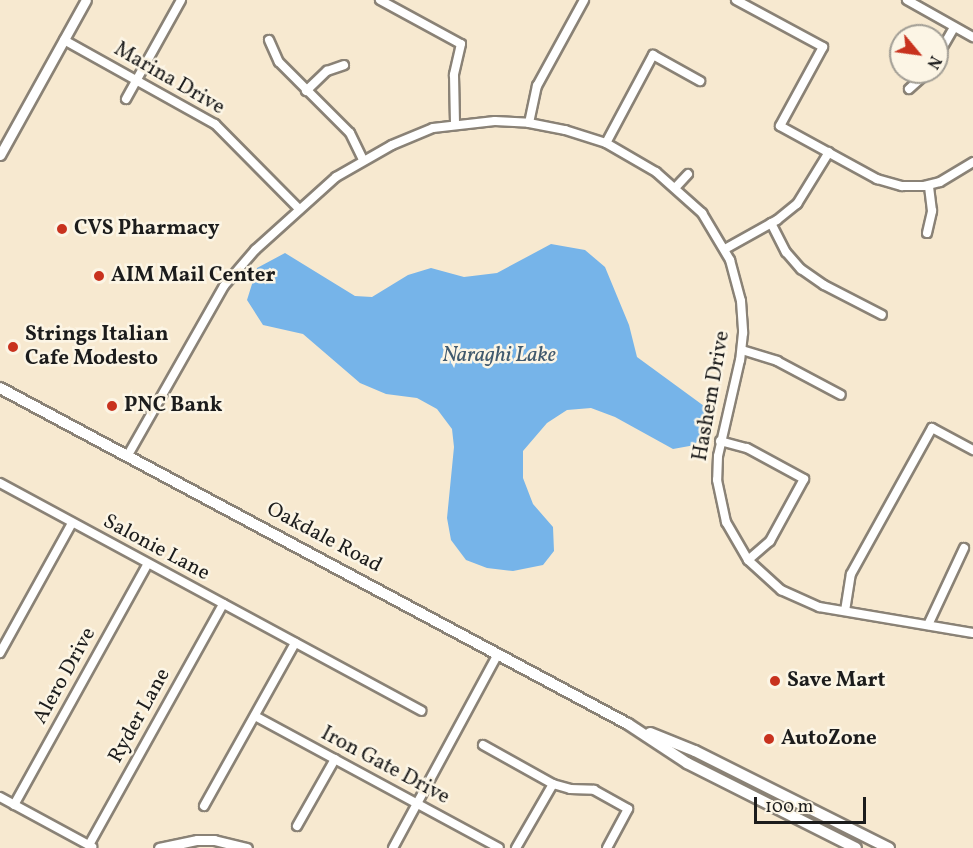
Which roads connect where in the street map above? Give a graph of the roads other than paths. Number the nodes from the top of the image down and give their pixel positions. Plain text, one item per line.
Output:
1 (86, 0) edge
2 (181, 0) edge
3 (380, 0) edge
4 (584, 0) edge
5 (736, 0) edge
6 (907, 0) edge
7 (954, 27) junction
8 (949, 36) edge
9 (973, 37) edge
10 (64, 40) junction
11 (269, 40) dead end
12 (344, 65) dead end
13 (137, 79) junction
14 (700, 81) dead end
15 (915, 84) edge
16 (909, 89) dead end
17 (306, 91) junction
18 (126, 99) dead end
19 (529, 123) junction
20 (455, 124) junction
21 (606, 143) junction
22 (829, 153) junction
23 (0, 155) edge
24 (363, 160) junction
25 (973, 162) edge
26 (688, 174) dead end
27 (929, 185) junction
28 (675, 188) junction
29 (299, 209) junction
30 (771, 223) junction
31 (927, 233) dead end
32 (725, 249) junction
33 (882, 315) dead end
34 (742, 350) junction
35 (0, 388) edge
36 (841, 395) dead end
37 (720, 441) junction
38 (973, 450) edge
39 (128, 455) junction
40 (0, 483) edge
41 (72, 523) junction
42 (964, 548) dead end
43 (748, 560) junction
44 (147, 565) junction
45 (223, 604) junction
46 (845, 611) junction
47 (928, 625) junction
48 (973, 633) edge
49 (295, 643) junction
50 (0, 653) edge
51 (498, 654) junction
52 (422, 711) dead end
53 (255, 716) junction
54 (628, 724) junction
55 (483, 745) dead end
56 (335, 759) junction
57 (687, 763) junction
58 (553, 784) junction
59 (770, 788) junction
60 (0, 797) edge
61 (417, 804) junction
62 (14, 805) junction
63 (204, 806) dead end
64 (297, 826) dead end
65 (91, 847) edge
66 (159, 848) edge
67 (247, 848) edge
68 (393, 848) edge
69 (499, 848) edge
70 (516, 848) edge
71 (607, 848) edge
72 (856, 848) edge
73 (889, 848) edge

1 - 10 street
2 - 13 street
3 - 20 street
4 - 19 street
5 - 22 street
6 - 7 street
7 - 8 street
7 - 9 street
10 - 13 street, Marina Drive
10 - 23 street
11 - 17 street
12 - 17 street
13 - 18 street
13 - 29 street, Marina Drive
14 - 21 street
15 - 16 street
17 - 24 street
19 - 20 street, Hashem Drive
19 - 21 street, Hashem Drive
20 - 24 street, Hashem Drive
21 - 28 street, Hashem Drive
22 - 27 street
22 - 30 street
24 - 29 street, Hashem Drive
25 - 27 street
26 - 28 street
27 - 31 street
28 - 32 street, Hashem Drive
29 - 39 street, Hashem Drive
30 - 32 street
30 - 33 street
32 - 34 street, Hashem Drive
34 - 36 street
34 - 37 street, Hashem Drive
35 - 39 main road, Oakdale Road
37 - 43 street, Hashem Drive
37 - 43 street
38 - 46 street
39 - 51 main road, Oakdale Road
40 - 41 street, Salonie Lane
41 - 44 street, Salonie Lane
41 - 50 street
42 - 47 street
43 - 46 street, Hashem Drive
44 - 45 street, Salonie Lane
44 - 62 street, Alero Drive
45 - 49 street, Salonie Lane
45 - 65 street, Ryder Lane
46 - 47 street, Hashem Drive
47 - 48 street, Hashem Drive
49 - 52 street, Salonie Lane
49 - 53 street
51 - 54 main road, Oakdale Road
51 - 61 street
53 - 56 street, Iron Gate Drive
53 - 63 street
54 - 57 main road, Oakdale Road
54 - 59 main road, Oakdale Road
55 - 58 street
56 - 61 street, Iron Gate Drive
56 - 64 street
57 - 59 main road
57 - 72 main road, Oakdale Road
58 - 70 street
58 - 71 street
59 - 73 main road, Oakdale Road
60 - 62 street
61 - 68 street
61 - 69 street, Iron Gate Drive
62 - 65 street
66 - 67 street

